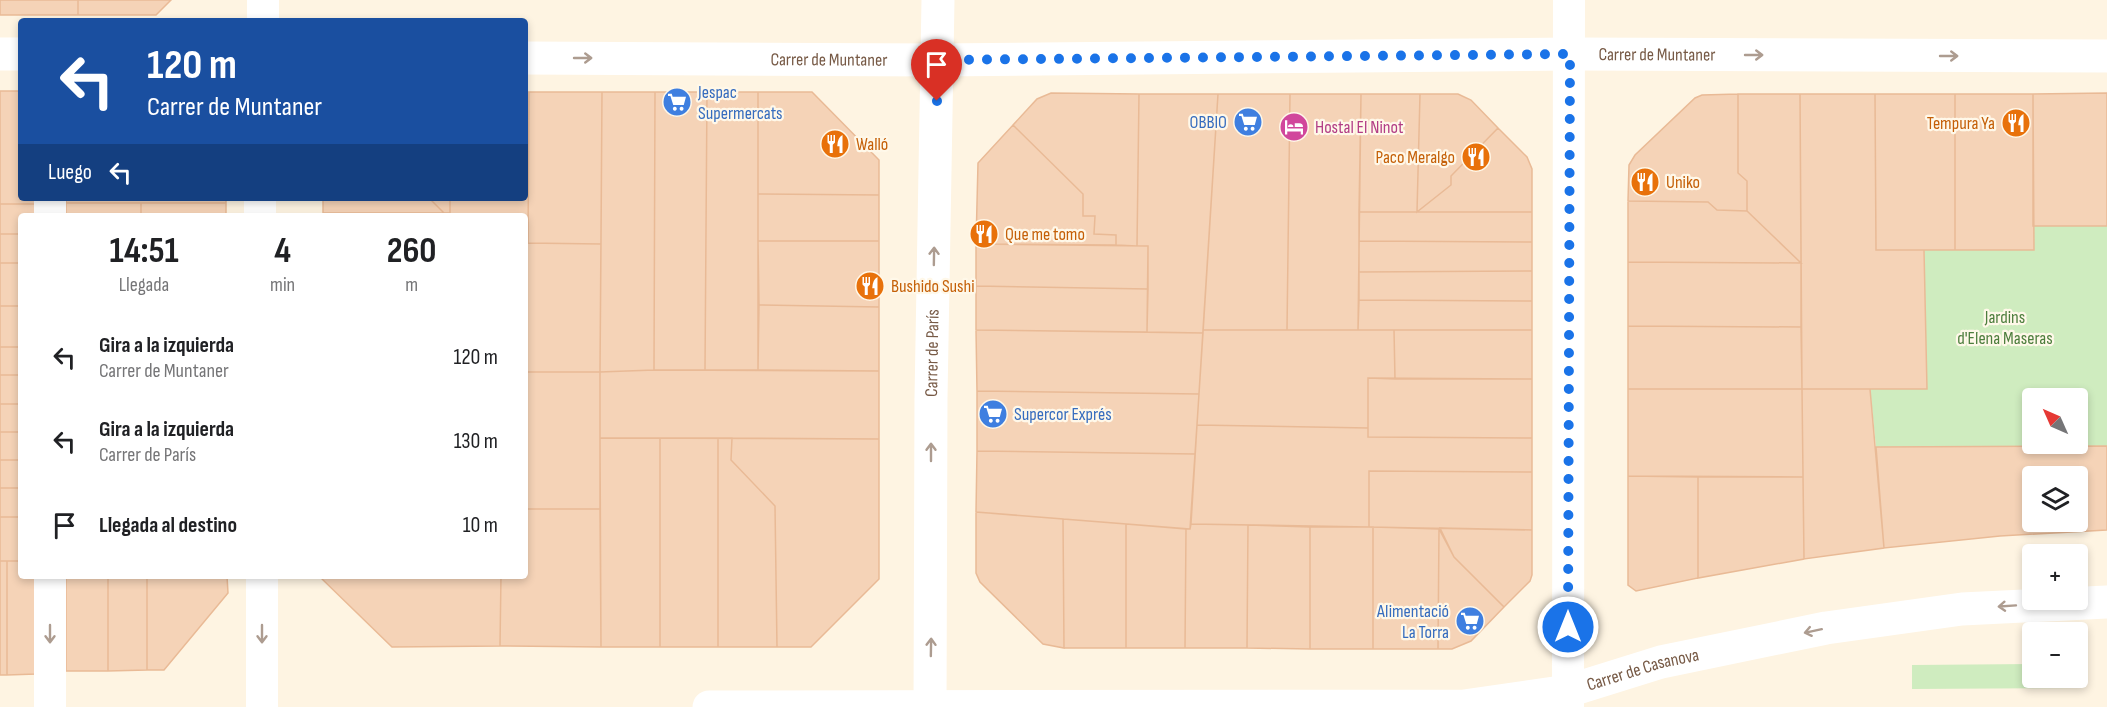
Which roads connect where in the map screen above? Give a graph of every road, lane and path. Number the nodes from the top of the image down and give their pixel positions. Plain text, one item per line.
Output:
1 (263, 0) edge
2 (938, 0) edge
3 (1569, 0) edge
4 (263, 18) edge
5 (0, 54) edge
6 (18, 54) edge
7 (1570, 54) junction
8 (2107, 56) edge
9 (528, 58) edge
10 (938, 60) junction
11 (50, 579) edge
12 (262, 579) edge
13 (2107, 602) edge
14 (1568, 699) edge
15 (930, 706) edge
16 (50, 707) edge
17 (262, 707) edge
18 (709, 707) edge

1 - 4 street
2 - 10 main road, Carrer de París
3 - 7 street
5 - 6 main road
7 -> 8 main road, Carrer de Muntaner
7 - 10 main road, Carrer de Muntaner
7 - 14 street
9 -> 10 main road, Carrer de Muntaner
15 -> 10 main road, Carrer de París
11 -> 16 street
12 -> 17 street
13 -> 14 main road, Carrer de Casanova
14 - 15 main road, Carrer de Casanova
15 - 18 main road, Carrer de Casanova

